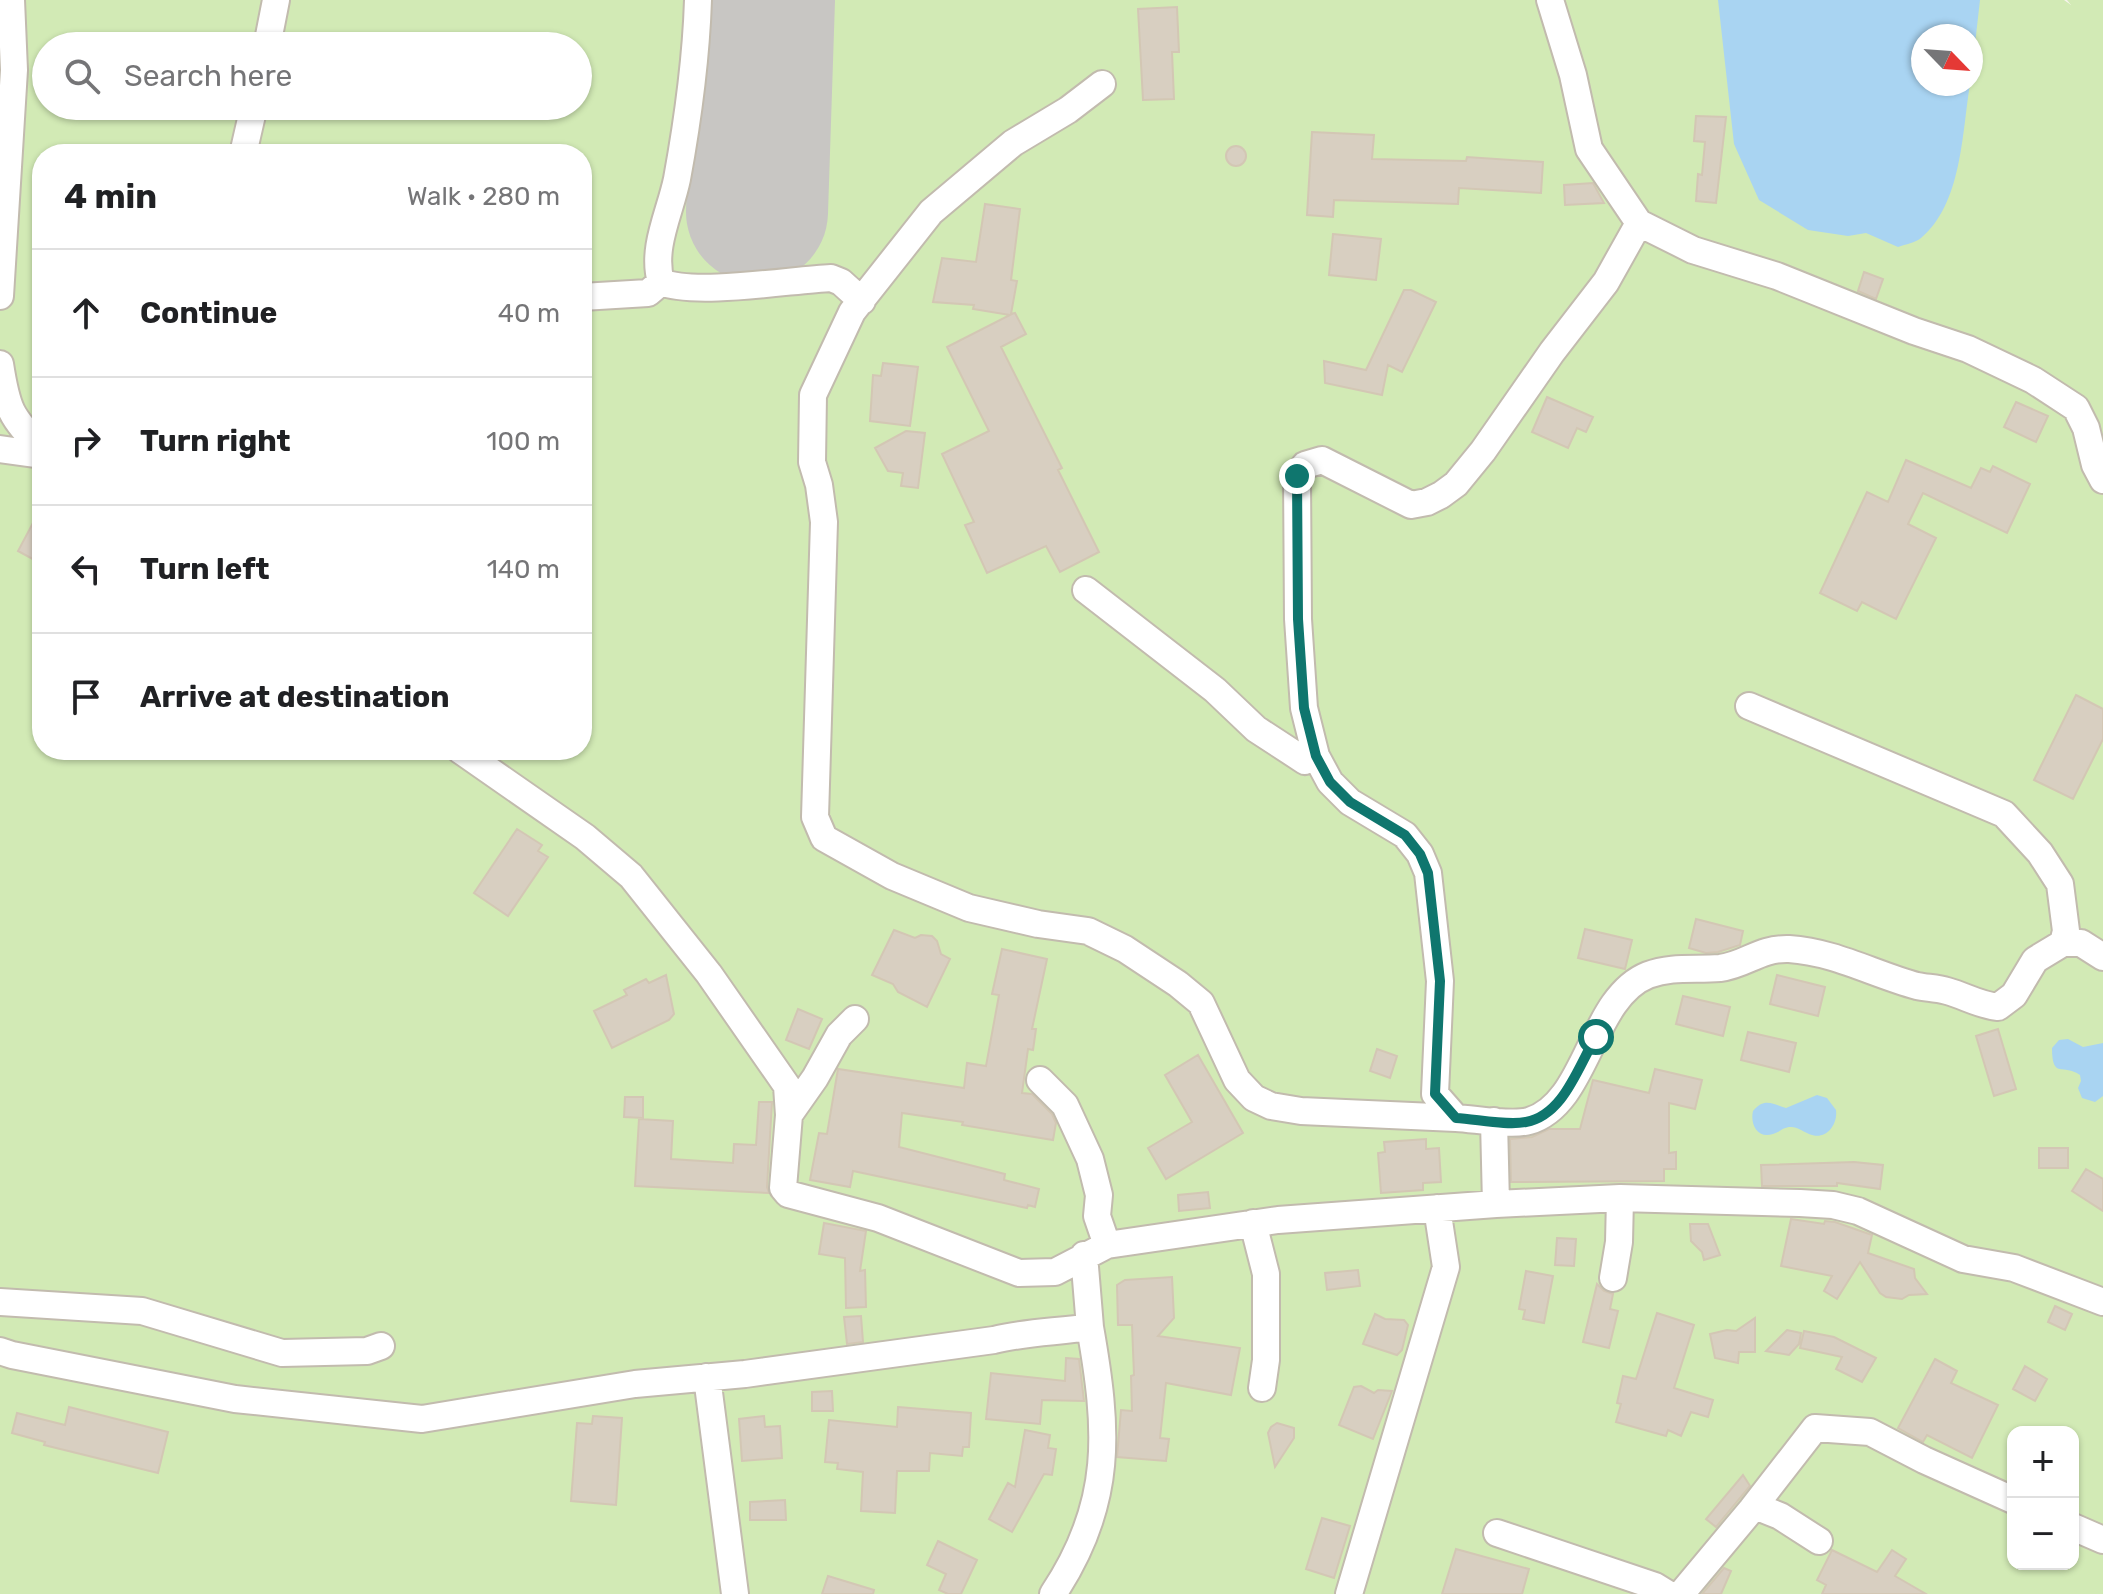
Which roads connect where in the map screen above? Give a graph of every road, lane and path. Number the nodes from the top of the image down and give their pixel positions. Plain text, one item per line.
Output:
1 (11, 0) edge
2 (276, 0) edge
3 (698, 0) edge
4 (1550, 0) edge
5 (270, 32) edge
6 (1102, 84) dead end
7 (251, 120) edge
8 (245, 144) edge
9 (1639, 223) junction
10 (661, 282) junction
11 (0, 296) edge
12 (592, 296) edge
13 (862, 301) junction
14 (0, 364) edge
15 (32, 441) edge
16 (0, 449) edge
17 (32, 451) edge
18 (2103, 480) edge
19 (1086, 590) dead end
20 (1749, 706) dead end
21 (1316, 756) junction
22 (474, 760) edge
23 (2063, 943) junction
24 (2103, 957) edge
25 (855, 1019) dead end
26 (1040, 1080) dead end
27 (789, 1115) junction
28 (1456, 1118) junction
29 (1494, 1121) junction
30 (1620, 1198) junction
31 (1496, 1204) junction
32 (1437, 1208) junction
33 (1253, 1223) junction
34 (1095, 1250) junction
35 (1613, 1278) dead end
36 (0, 1302) edge
37 (2103, 1302) edge
38 (1090, 1327) junction
39 (381, 1346) dead end
40 (0, 1351) edge
41 (707, 1377) junction
42 (1262, 1388) dead end
43 (2009, 1498) edge
44 (1755, 1506) junction
45 (2079, 1530) edge
46 (1497, 1533) dead end
47 (2103, 1540) edge
48 (1819, 1541) dead end
49 (735, 1594) edge
50 (1053, 1594) edge
51 (1349, 1594) edge
52 (1668, 1594) edge
53 (1681, 1594) edge

1 - 11 street
2 - 5 street
3 - 10 street
4 - 9 street
6 - 13 street
7 - 8 street
9 - 18 street
9 - 21 street
10 - 12 street
10 - 13 street
13 - 28 street
14 - 15 street
16 - 17 street
19 - 21 street
20 - 23 street
21 - 28 street
22 - 27 street
23 - 24 street
23 - 29 street
25 - 27 street
26 - 34 street
27 - 34 street
28 - 29 street
29 - 31 street
30 - 31 street
30 - 35 street
30 - 37 street
31 - 32 street
32 - 33 street
32 - 51 street
33 - 34 street
33 - 42 street
34 - 38 street
36 - 39 street
38 - 41 street
38 - 50 street
40 - 41 street
41 - 49 street
43 - 44 street
44 - 48 street
44 - 53 street
45 - 47 street
46 - 52 street

